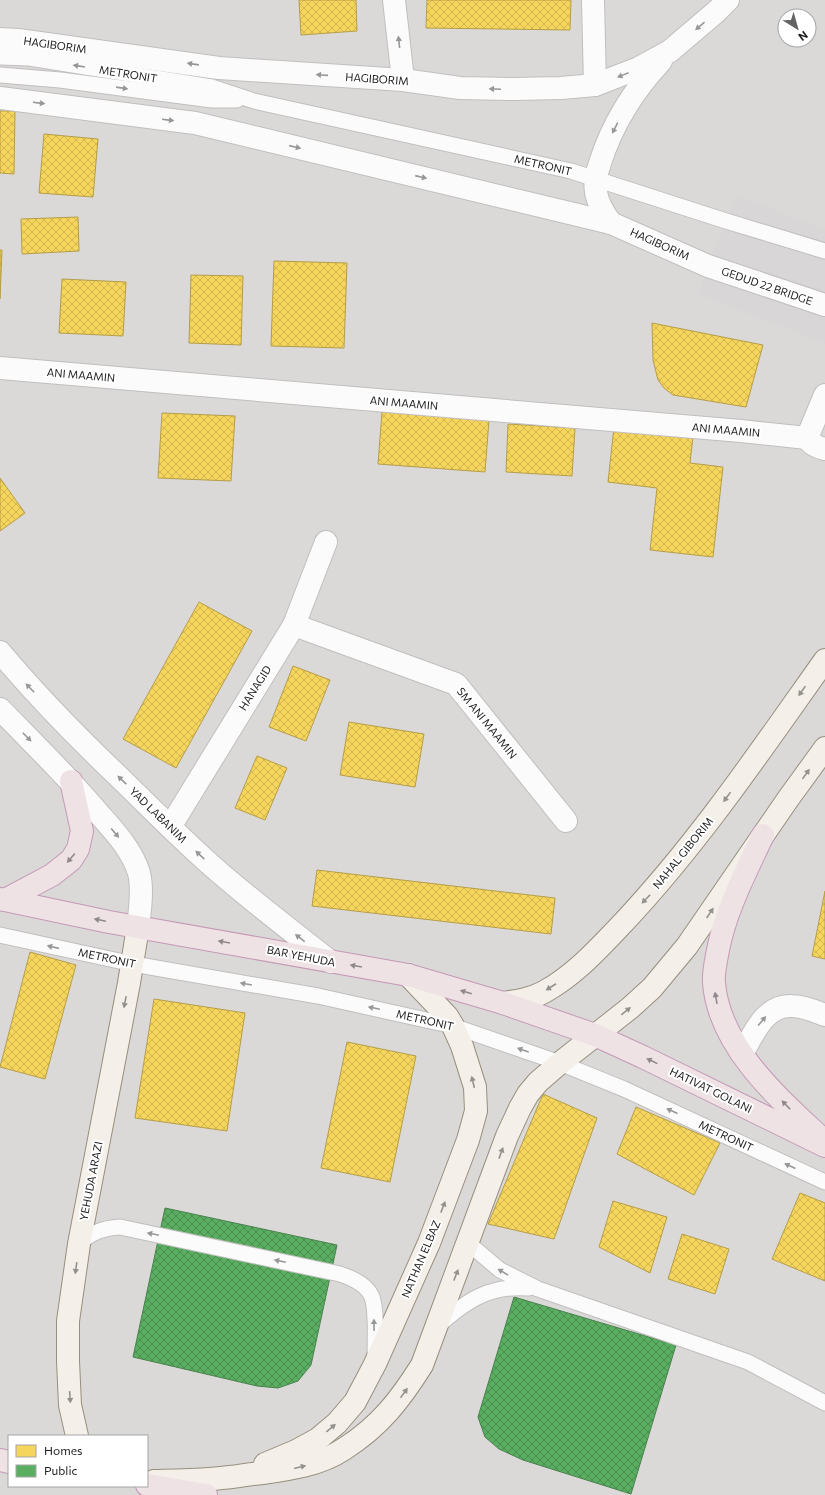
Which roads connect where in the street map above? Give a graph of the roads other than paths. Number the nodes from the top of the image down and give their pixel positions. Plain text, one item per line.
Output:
1 (394, 0) edge
2 (593, 0) edge
3 (728, 0) edge
4 (0, 39) edge
5 (670, 51) junction
6 (0, 57) edge
7 (0, 76) edge
8 (403, 80) junction
9 (595, 85) junction
10 (0, 98) edge
11 (254, 101) junction
12 (596, 178) junction
13 (611, 223) junction
14 (825, 251) edge
15 (708, 266) joint
16 (825, 305) edge
17 (0, 368) edge
18 (825, 395) edge
19 (816, 443) edge
20 (326, 542) dead end
21 (294, 625) junction
22 (0, 652) edge
23 (825, 660) edge
24 (0, 709) edge
25 (825, 748) edge
26 (71, 781) junction
27 (566, 820) dead end
28 (170, 827) junction
29 (763, 835) junction
30 (3, 899) edge
31 (138, 927) junction
32 (0, 935) edge
33 (331, 962) junction
34 (133, 964) junction
35 (408, 975) junction
36 (503, 1003) junction
37 (825, 1015) edge
38 (453, 1026) junction
39 (595, 1035) junction
40 (742, 1054) junction
41 (560, 1064) junction
42 (825, 1141) edge
43 (825, 1146) edge
44 (825, 1182) edge
45 (468, 1243) junction
46 (79, 1244) junction
47 (538, 1289) junction
48 (436, 1328) junction
49 (375, 1364) junction
50 (825, 1403) edge
51 (77, 1435) edge
52 (220, 1479) junction
53 (148, 1482) edge
54 (148, 1485) edge
55 (206, 1495) edge

8 -> 1 street
2 - 9 street
3 -> 5 street, HAGIBORIM
8 -> 4 street, HAGIBORIM
5 -> 9 street, HAGIBORIM
5 -> 12 street
11 -> 6 lane, METRONIT
7 -> 11 lane, METRONIT
9 -> 8 street, HAGIBORIM
10 -> 13 street, HAGIBORIM
11 - 12 lane, METRONIT
12 - 13 street
12 - 14 lane, METRONIT
13 - 15 street, HAGIBORIM
15 - 16 street, GEDUD 22 BRIDGE
17 - 19 street, ANI MAAMIN
18 - 19 street
20 - 21 street, HANAGID
21 - 27 street, SM ANI MAAMIN
21 - 28 street, HANAGID
28 -> 22 street, YAD LABANIM
23 -> 36 main road, NAHAL GIBORIM
24 -> 26 street
29 -> 25 main road
26 -> 30 highway
26 -> 31 street
33 -> 28 street, YAD LABANIM
39 -> 29 main road
40 -> 29 highway
31 -> 30 highway, BAR YEHUDA
33 -> 31 highway, BAR YEHUDA
31 - 34 main road, YEHUDA ARAZI
34 -> 32 lane, METRONIT
35 -> 33 highway, BAR YEHUDA
38 -> 34 lane, METRONIT
34 -> 46 main road, YEHUDA ARAZI
36 -> 35 highway, BAR YEHUDA
35 - 38 main road, NATHAN ELBAZ
36 - 39 highway, BAR YEHUDA
40 -> 37 street
41 -> 38 lane, METRONIT
49 -> 38 main road, NATHAN ELBAZ
39 - 41 main road, NATHAN ELBAZ
43 -> 39 highway, HATIVAT GOLANI
42 -> 40 highway
44 -> 41 lane, METRONIT
45 -> 41 main road, NATHAN ELBAZ
47 -> 45 lane
48 -> 45 main road, NATHAN ELBAZ
49 -> 46 lane
46 -> 51 main road, YEHUDA ARAZI
47 - 48 lane
47 - 50 lane
52 -> 48 main road, NATHAN ELBAZ
52 -> 49 main road, NATHAN ELBAZ
52 - 53 main road, NATHAN ELBAZ
54 - 55 highway

